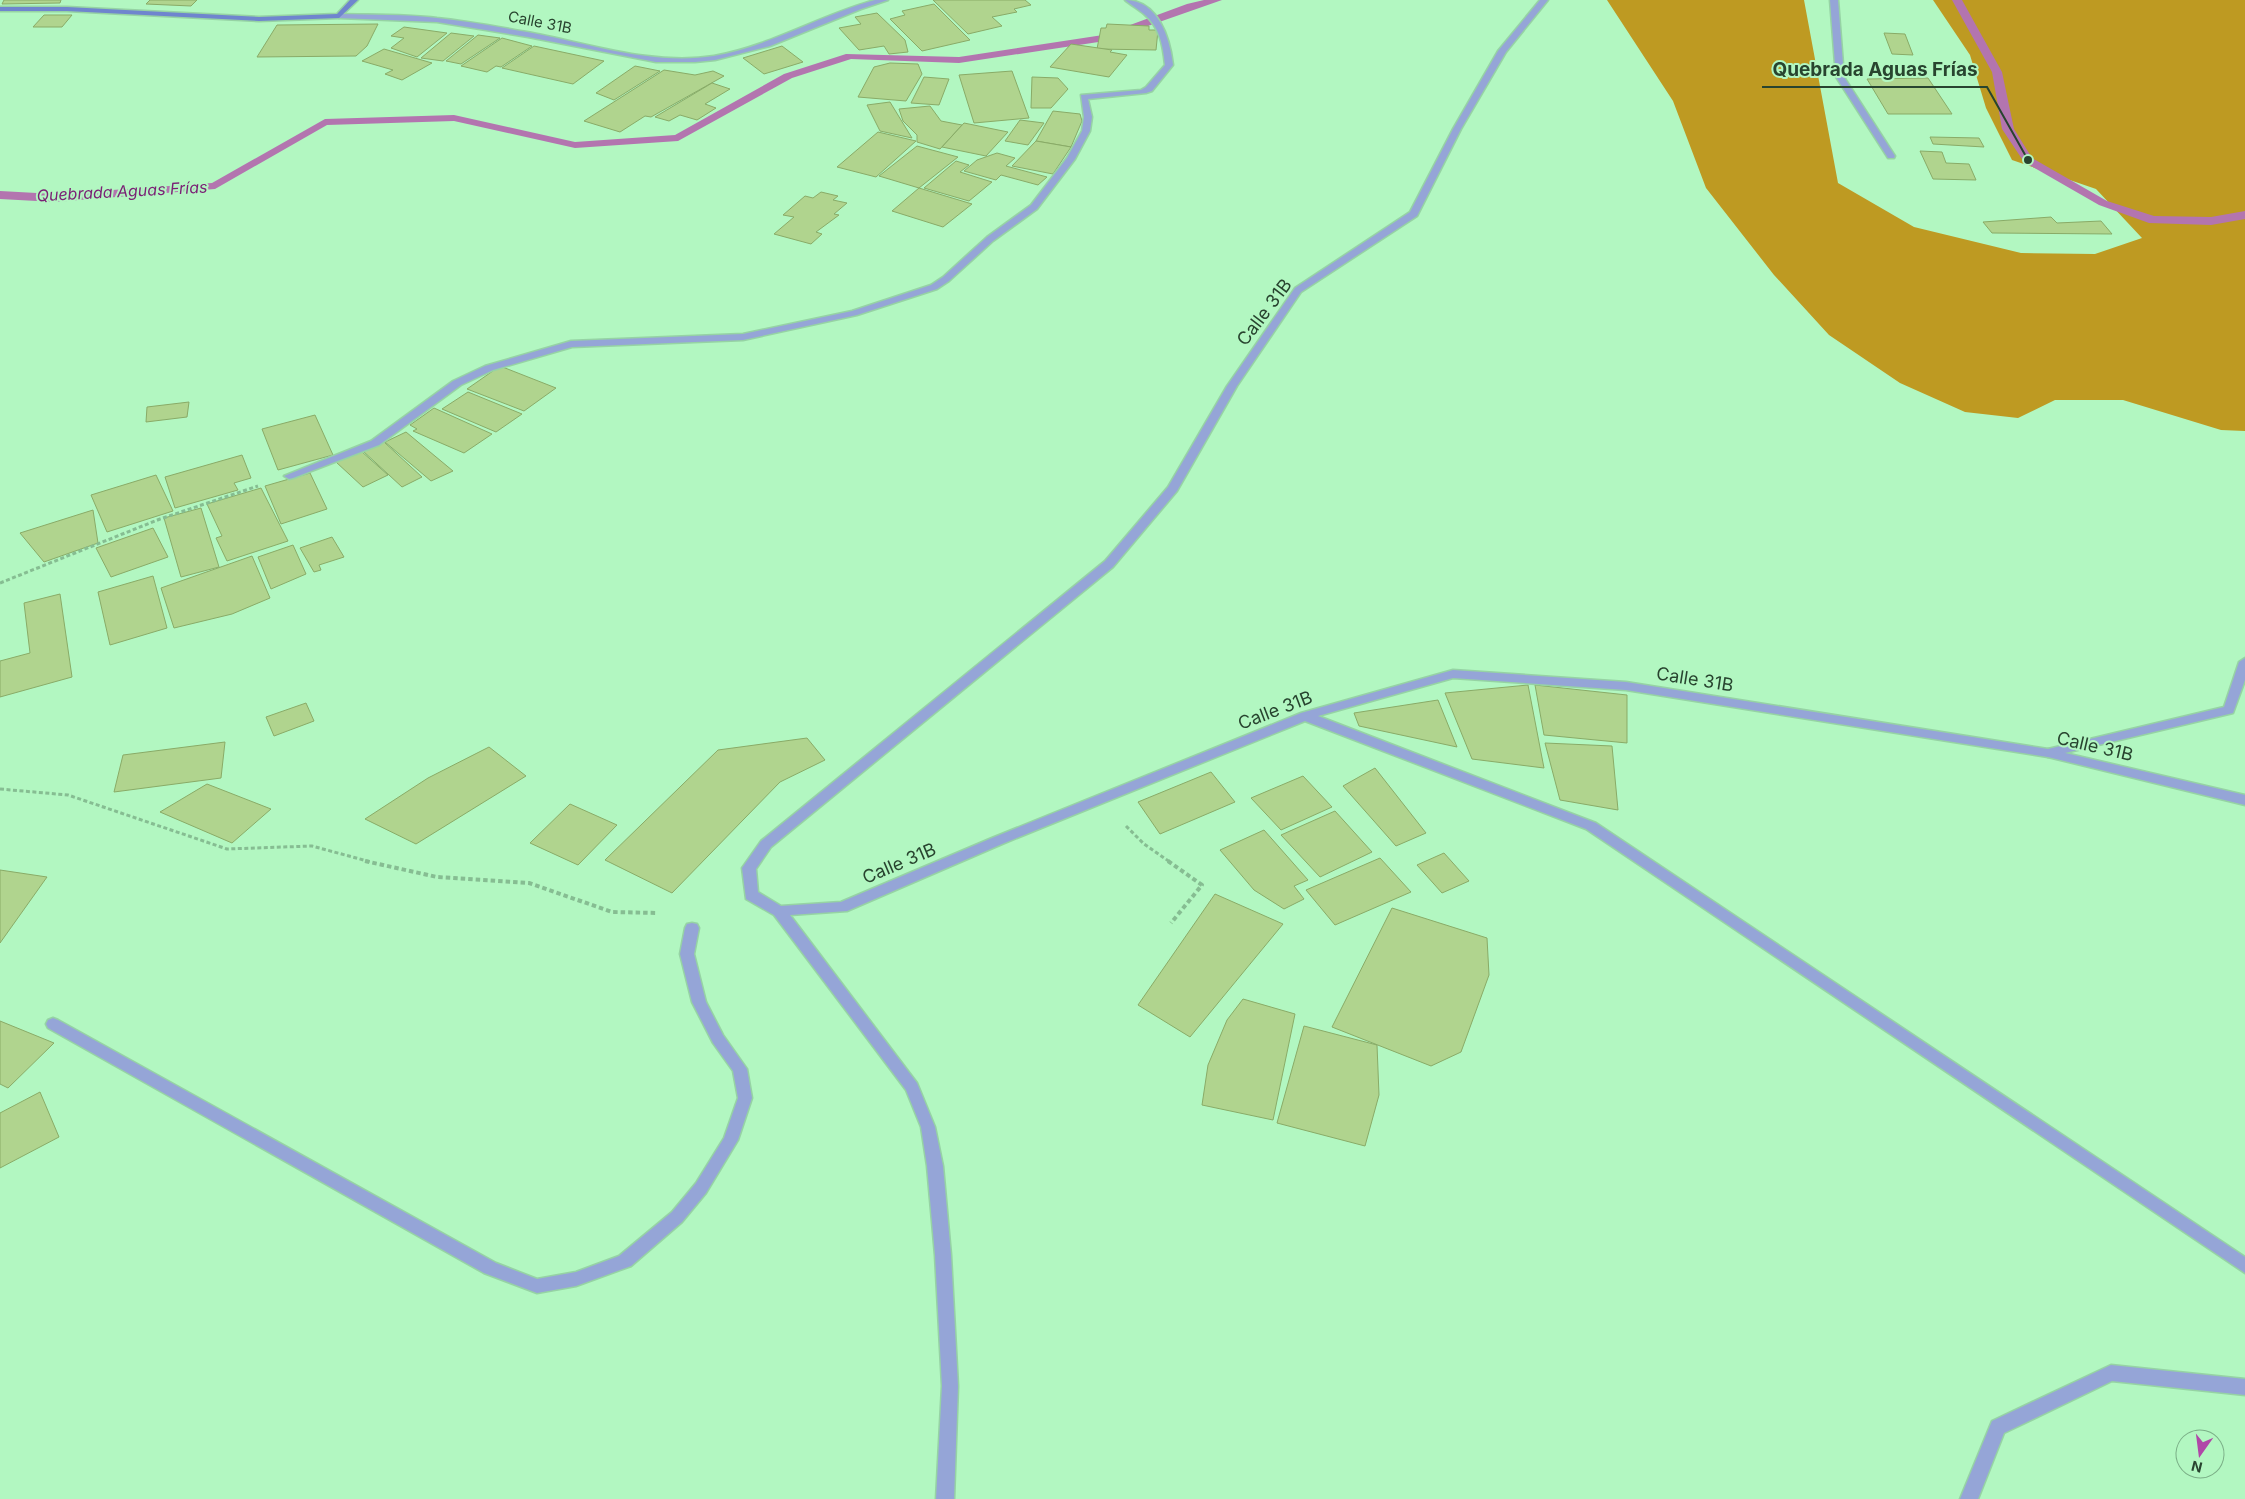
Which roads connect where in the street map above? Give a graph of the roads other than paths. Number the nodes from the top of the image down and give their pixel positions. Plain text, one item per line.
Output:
1 (354, 0) edge
2 (884, 0) edge
3 (1544, 0) edge
4 (1834, 0) edge
5 (1132, 1) edge
6 (0, 9) edge
7 (339, 16) junction
8 (1892, 156) dead end
9 (289, 476) road end
10 (2245, 662) edge
11 (1305, 716) junction
12 (2048, 753) junction
13 (2245, 800) edge
14 (779, 911) junction
15 (692, 928) road end
16 (53, 1024) dead end
17 (2245, 1266) edge
18 (2245, 1387) edge
19 (945, 1499) edge
20 (1969, 1499) edge

1 - 7 street
2 - 7 street, Calle 31B
3 - 14 street, Calle 31B
4 - 8 street
5 - 9 street
6 - 7 street, Calle 31B
10 - 12 street
11 - 12 street, Calle 31B
11 - 14 street, Calle 31B
11 - 17 street
12 - 13 street, Calle 31B
14 - 19 street
15 - 16 street
18 - 20 street

